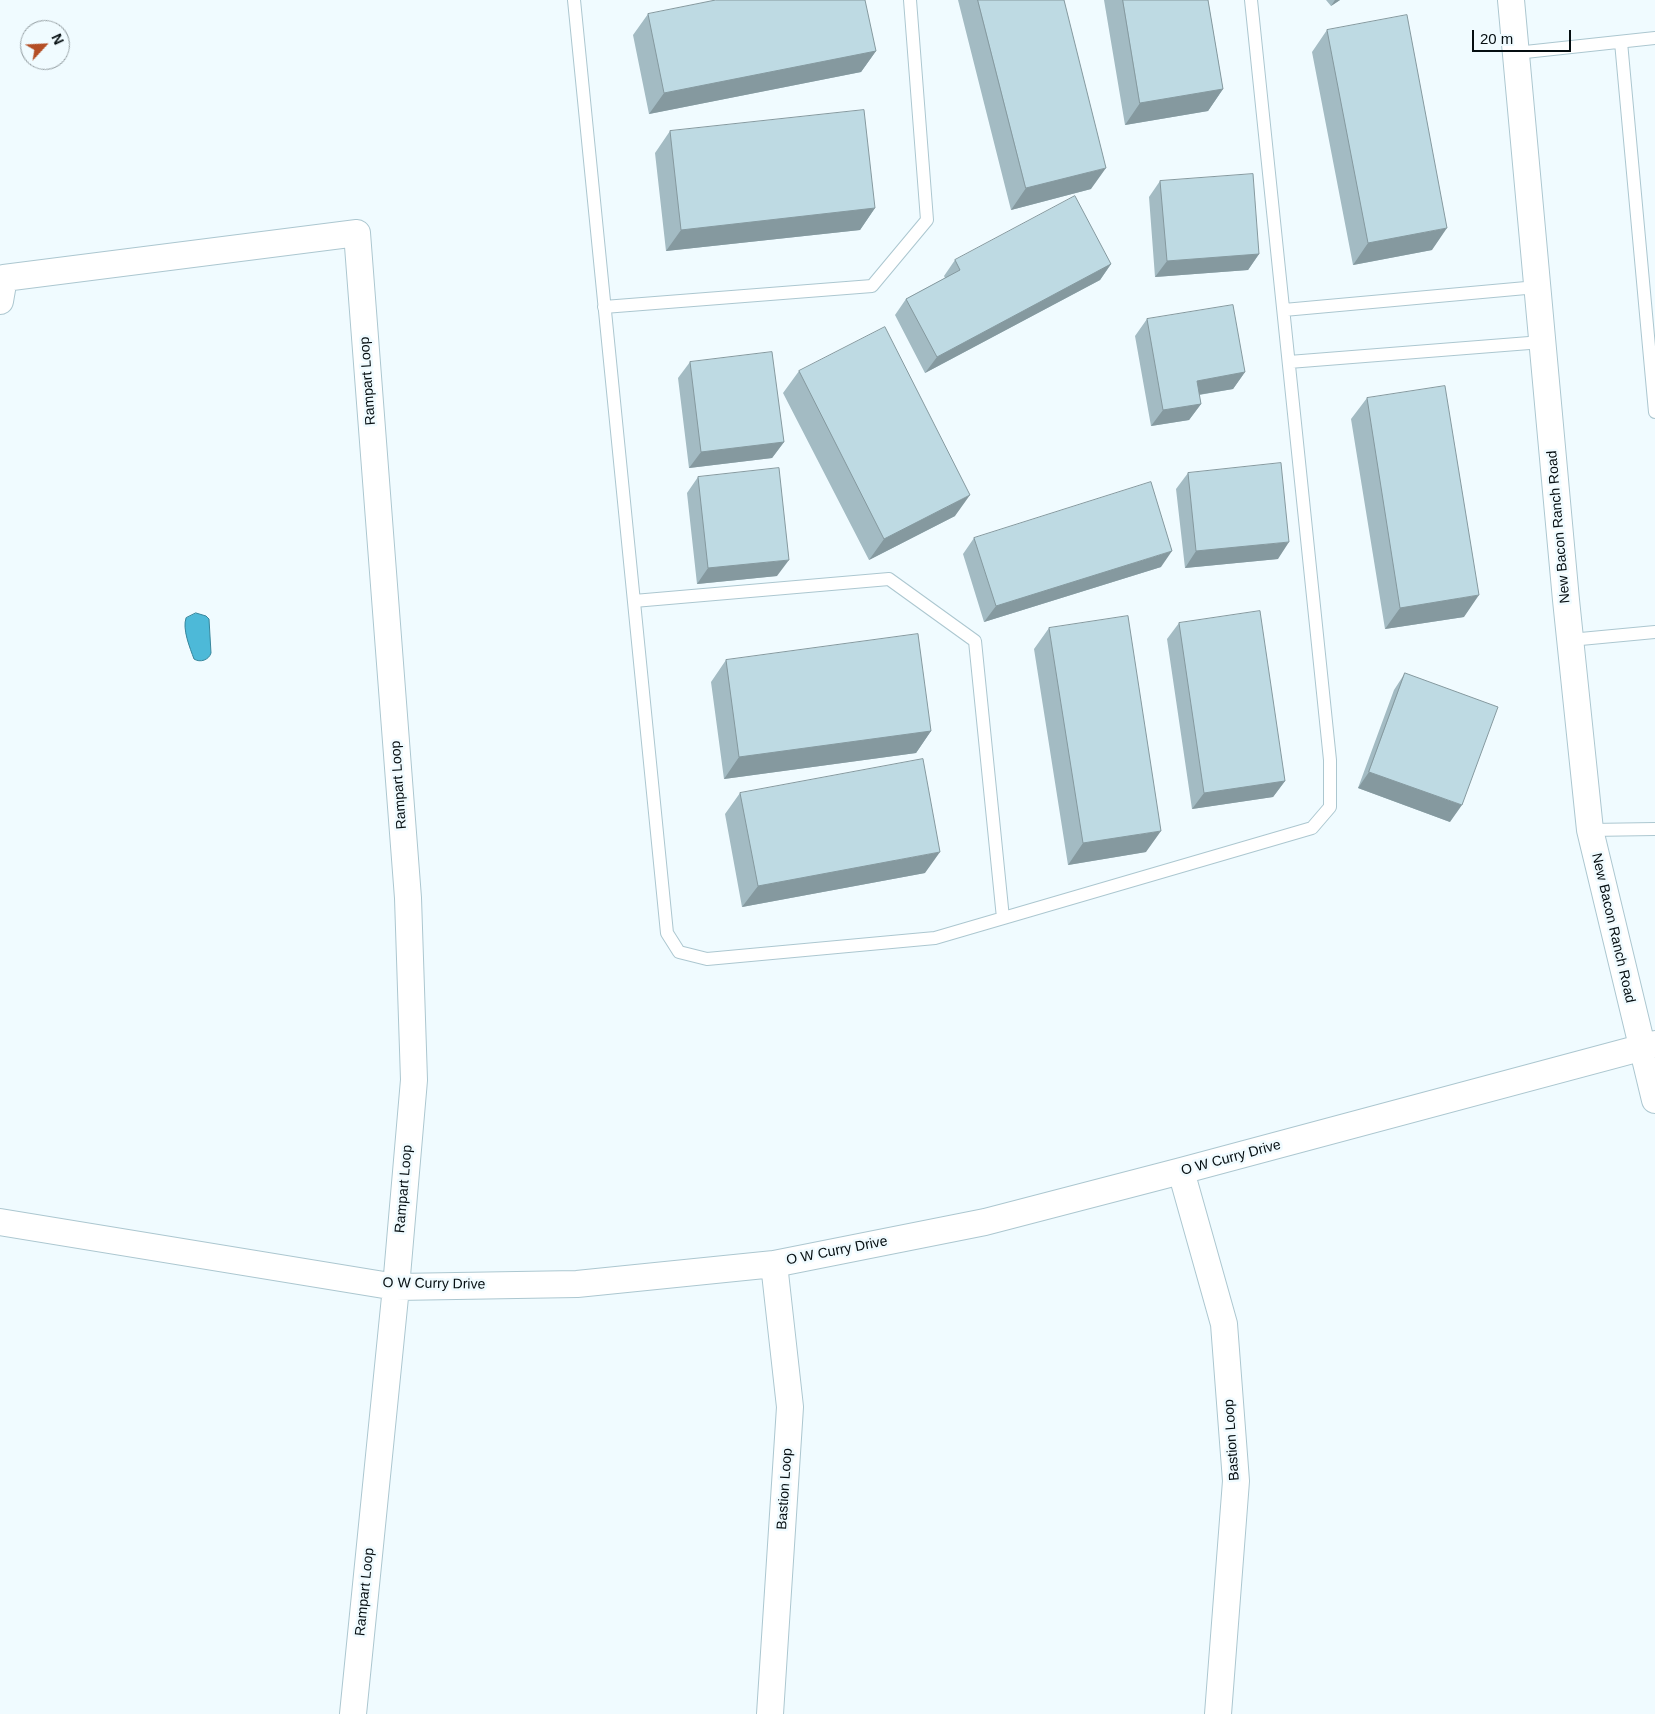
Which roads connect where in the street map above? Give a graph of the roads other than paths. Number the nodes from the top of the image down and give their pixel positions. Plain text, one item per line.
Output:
1 (574, 0) edge
2 (910, 0) edge
3 (1251, 0) edge
4 (1511, 0) edge
5 (1655, 38) edge
6 (1621, 42) junction
7 (1516, 53) junction
8 (1537, 287) junction
9 (0, 301) edge
10 (604, 307) junction
11 (1284, 310) junction
12 (1542, 342) junction
13 (1289, 362) junction
14 (1655, 412) edge
15 (634, 601) junction
16 (1655, 632) edge
17 (1570, 640) junction
18 (1655, 828) edge
19 (1590, 830) junction
20 (1003, 918) junction
21 (1648, 1046) edge
22 (1655, 1100) edge
23 (1182, 1171) junction
24 (0, 1222) edge
25 (774, 1264) junction
26 (396, 1286) junction
27 (352, 1714) edge
28 (770, 1714) edge
29 (1218, 1714) edge

1 - 10 lane
2 - 10 lane
3 - 11 lane
4 - 7 street, New Bacon Ranch Road
5 - 6 lane
6 - 7 lane
6 - 14 lane
7 - 8 street, New Bacon Ranch Road
8 - 11 lane
8 - 12 street, New Bacon Ranch Road
9 - 26 street, Rampart Loop
10 - 15 lane
11 - 13 lane
12 - 13 lane
12 - 17 street, New Bacon Ranch Road
13 - 20 lane
15 - 20 lane
15 - 20 lane
16 - 17 lane
17 - 19 street, New Bacon Ranch Road
18 - 19 lane
19 - 21 street, New Bacon Ranch Road
21 - 22 street, New Bacon Ranch Road
21 - 23 street, O W Curry Drive
23 - 25 street, O W Curry Drive
23 - 29 street, Bastion Loop
24 - 26 street, O W Curry Drive
25 - 26 street, O W Curry Drive
25 - 28 street, Bastion Loop
26 - 27 street, Rampart Loop

